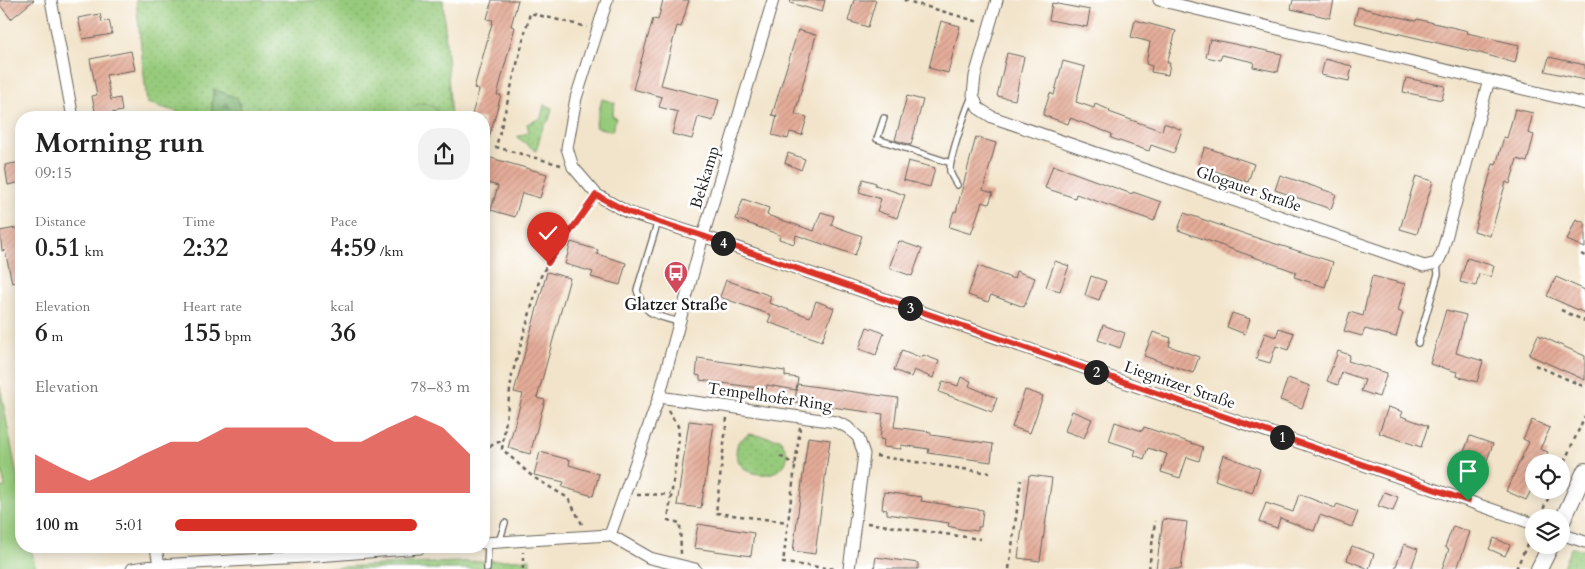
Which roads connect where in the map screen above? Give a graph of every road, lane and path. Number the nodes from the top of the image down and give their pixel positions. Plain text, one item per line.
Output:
1 (51, 0) edge
2 (607, 0) edge
3 (773, 0) edge
4 (904, 0) edge
5 (997, 0) edge
6 (1158, 0) edge
7 (990, 26) junction
8 (597, 30) junction
9 (1489, 80) junction
10 (973, 95) junction
11 (1585, 104) edge
12 (72, 111) edge
13 (884, 118) dead end
14 (951, 163) junction
15 (573, 167) junction
16 (957, 185) dead end
17 (596, 195) junction
18 (658, 221) junction
19 (703, 236) junction
20 (1581, 254) dead end
21 (1585, 256) edge
22 (1437, 263) junction
23 (1561, 310) dead end
24 (1585, 321) edge
25 (679, 322) junction
26 (1418, 343) dead end
27 (1534, 365) dead end
28 (1585, 387) edge
29 (659, 397) junction
30 (729, 406) junction
31 (802, 416) junction
32 (1585, 416) edge
33 (503, 440) junction
34 (490, 446) edge
35 (864, 454) junction
36 (1568, 454) edge
37 (780, 456) dead end
38 (795, 465) junction
39 (1585, 471) edge
40 (990, 473) dead end
41 (1021, 480) dead end
42 (670, 494) junction
43 (624, 496) junction
44 (1568, 509) edge
45 (856, 521) junction
46 (1155, 521) dead end
47 (1525, 521) edge
48 (788, 522) junction
49 (505, 523) dead end
50 (610, 535) junction
51 (589, 537) junction
52 (1570, 537) edge
53 (980, 539) dead end
54 (524, 541) junction
55 (1585, 542) edge
56 (490, 543) edge
57 (1525, 550) edge
58 (157, 553) edge
59 (356, 553) edge
60 (489, 553) edge
61 (1546, 554) edge
62 (159, 565) junction
63 (681, 566) junction
64 (132, 569) edge
65 (487, 569) edge
66 (523, 569) edge
67 (695, 569) edge
68 (836, 569) edge
69 (849, 569) edge
70 (1009, 569) edge
71 (1149, 569) edge
72 (1516, 569) edge
73 (1539, 569) edge

1 - 12 street
2 - 8 street
3 - 19 street, Bekkamp
4 - 7 path
5 - 7 street
6 - 9 street
7 - 10 street
8 - 15 street
8 - 15 path
9 - 11 street
9 - 22 street
10 - 14 lane
10 - 22 street, Glogauer Straße
13 - 14 lane
14 - 16 lane
15 - 17 street
17 - 18 street
17 - 33 path
18 - 19 street
18 - 25 lane
19 - 25 street, Bekkamp
19 - 47 street, Liegnitzer Straße
20 - 21 path
22 - 26 lane
23 - 24 path
25 - 29 street, Bekkamp
27 - 28 path
29 - 30 street, Tempelhofer Ring
29 - 42 path
29 - 43 street, Bekkamp
30 - 31 street, Tempelhofer Ring
30 - 48 path
31 - 35 street, Tempelhofer Ring
31 - 38 path
32 - 36 path
33 - 34 path
33 - 51 path
35 - 40 path
35 - 45 street
37 - 38 path
38 - 48 path
39 - 44 street
41 - 70 path
42 - 43 path
42 - 63 path
43 - 50 street, Bekkamp
45 - 53 path
45 - 69 street
46 - 71 path
48 - 68 path
49 - 56 lane
50 - 51 street
50 - 63 street
51 - 54 street
52 - 55 street
54 - 56 street
54 - 66 path
57 - 72 path
58 - 62 street
59 - 62 street
60 - 65 lane
61 - 73 street
62 - 64 street
63 - 67 street

